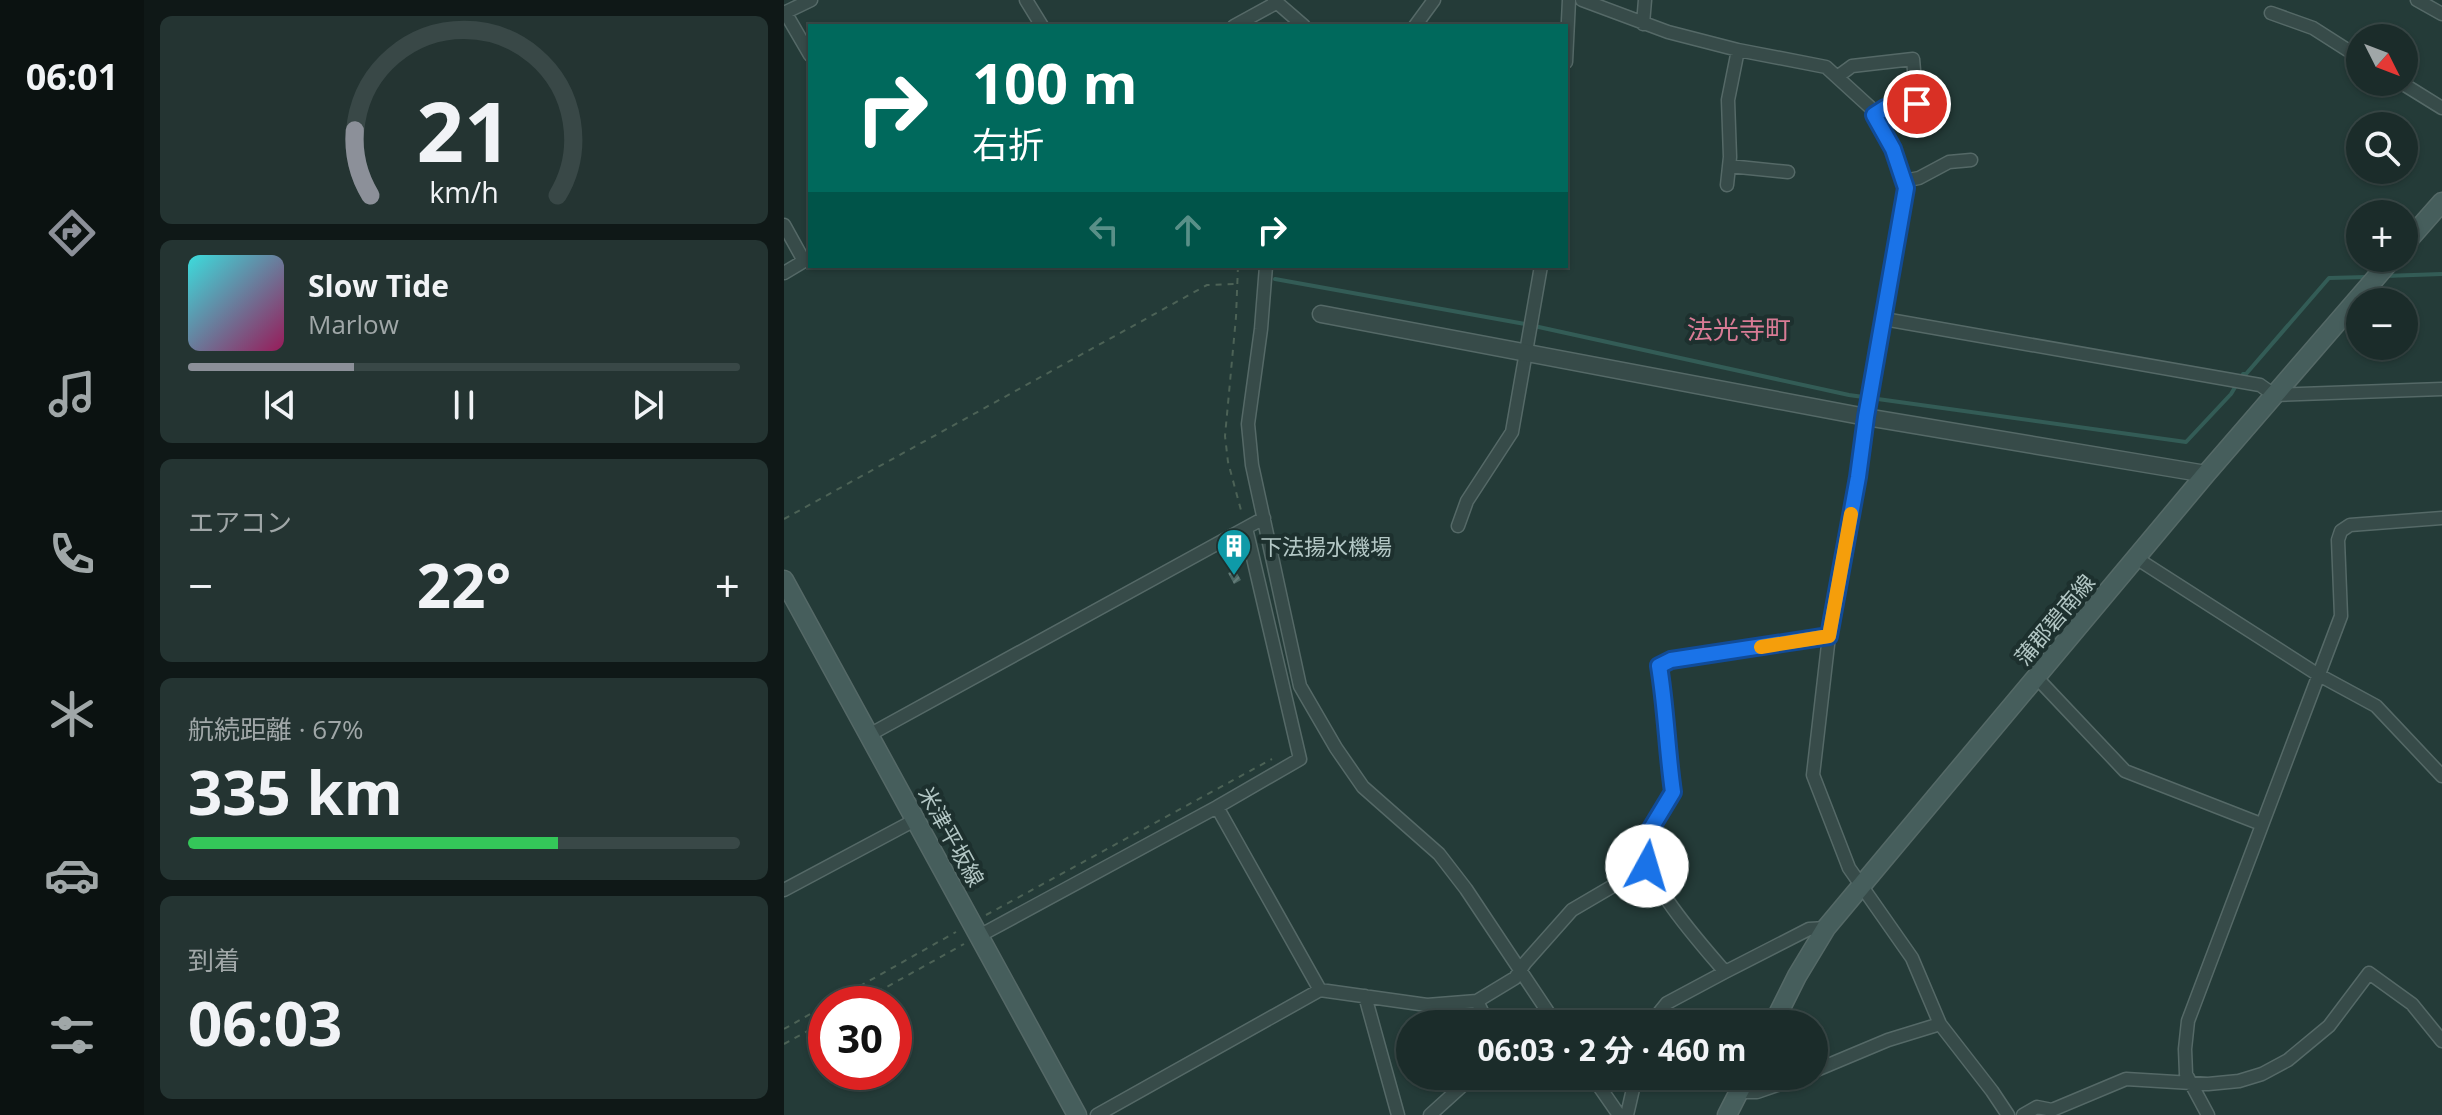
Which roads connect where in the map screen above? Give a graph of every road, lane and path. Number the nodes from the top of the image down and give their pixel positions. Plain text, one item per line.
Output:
1 (811, 0) edge
2 (1026, 0) edge
3 (1434, 0) edge
4 (1569, 0) edge
5 (1582, 0) edge
6 (1645, 0) edge
7 (2417, 0) edge
8 (1275, 2) edge
9 (785, 12) edge
10 (2271, 13) dead end
11 (2442, 14) edge
12 (1041, 24) edge
13 (1237, 24) edge
14 (1302, 24) edge
15 (1416, 24) edge
16 (1568, 24) edge
17 (1643, 24) junction
18 (2346, 49) edge
19 (1738, 50) junction
20 (808, 52) edge
21 (1837, 77) junction
22 (2418, 93) edge
23 (2442, 108) edge
24 (1874, 115) junction
25 (1971, 160) dead end
26 (1729, 166) junction
27 (1788, 172) dead end
28 (1903, 181) junction
29 (1727, 185) dead end
30 (2442, 202) edge
31 (784, 225) edge
32 (2418, 229) edge
33 (807, 260) edge
34 (1238, 268) edge
35 (1266, 268) edge
36 (1541, 268) edge
37 (2381, 272) edge
38 (784, 273) edge
39 (1236, 284) junction
40 (1321, 314) dead end
41 (1884, 319) junction
42 (1525, 352) junction
43 (2442, 389) edge
44 (2274, 395) junction
45 (1866, 417) junction
46 (2206, 474) junction
47 (1264, 518) junction
48 (2442, 518) edge
49 (784, 519) edge
50 (1458, 526) dead end
51 (1246, 528) junction
52 (2136, 558) junction
53 (784, 580) edge
54 (1829, 636) junction
55 (2317, 674) junction
56 (2037, 678) junction
57 (869, 735) junction
58 (1271, 760) dead end
59 (2442, 776) edge
60 (1217, 807) junction
61 (915, 820) junction
62 (2261, 824) junction
63 (1647, 866) junction
64 (1862, 886) junction
65 (784, 890) edge
66 (1826, 928) junction
67 (975, 929) junction
68 (1519, 971) junction
69 (1725, 972) junction
70 (864, 986) edge
71 (885, 986) edge
72 (1320, 990) junction
73 (1365, 996) junction
74 (1477, 1001) junction
75 (1481, 1010) edge
76 (1546, 1010) edge
77 (1661, 1010) edge
78 (1780, 1010) edge
79 (808, 1016) edge
80 (1940, 1024) junction
81 (784, 1029) edge
82 (808, 1031) edge
83 (2440, 1034) edge
84 (784, 1044) edge
85 (1828, 1065) edge
86 (2189, 1081) junction
87 (1458, 1090) edge
88 (1602, 1090) edge
89 (1633, 1090) edge
90 (1740, 1090) edge
91 (1077, 1115) edge
92 (1097, 1115) edge
93 (1398, 1115) edge
94 (1430, 1115) edge
95 (1619, 1115) edge
96 (1627, 1115) edge
97 (1727, 1115) edge
98 (2008, 1115) edge
99 (2023, 1115) edge
100 (2208, 1115) edge

1 - 9 street
2 - 12 street
3 - 15 street
4 - 16 street
5 - 17 street
6 - 17 street
7 - 11 street
8 - 13 street
8 - 14 street
9 - 20 street
10 - 18 street
17 - 19 street
19 - 21 street
19 - 26 street
21 - 24 street
21 - 24 street
22 - 23 street
24 - 28 street
25 - 28 street
26 - 27 street
26 - 29 street
28 - 41 street
30 - 32 main road
31 - 33 street
33 - 38 street
34 - 39 path
35 - 47 street
36 - 42 street
37 - 44 main road, 蒲郡碧南線
39 - 49 path
39 - 51 path
40 - 42 street
41 - 44 street
41 - 45 street
42 - 45 street
42 - 50 street
43 - 44 street
44 - 46 main road, 蒲郡碧南線
45 - 46 street
45 - 54 street
46 - 52 main road, 蒲郡碧南線
47 - 51 street
47 - 68 street
48 - 55 street
51 - 57 street
51 - 60 street
52 - 55 street
52 - 56 main road, 蒲郡碧南線
53 - 57 main road, 米津平坂線
54 - 63 street
54 - 64 street
55 - 59 street
55 - 62 street
56 - 62 street
56 - 64 main road, 蒲郡碧南線
57 - 61 main road, 米津平坂線
58 - 67 path
60 - 67 street
60 - 72 street
61 - 65 street
61 - 67 main road, 米津平坂線
62 - 86 street
63 - 68 street
63 - 69 street
64 - 66 main road, 蒲郡碧南線
64 - 80 street
66 - 69 street
66 - 78 main road, 蒲郡碧南線
67 - 70 path
67 - 71 path
67 - 91 main road, 米津平坂線
68 - 74 street
68 - 76 street
69 - 77 street
72 - 73 street
72 - 92 street
73 - 74 street
73 - 93 street
74 - 75 street
79 - 81 path
80 - 85 street
80 - 98 street
82 - 84 path
83 - 86 street
86 - 99 street
86 - 100 street
87 - 94 street
88 - 95 street
89 - 96 street
90 - 97 main road

